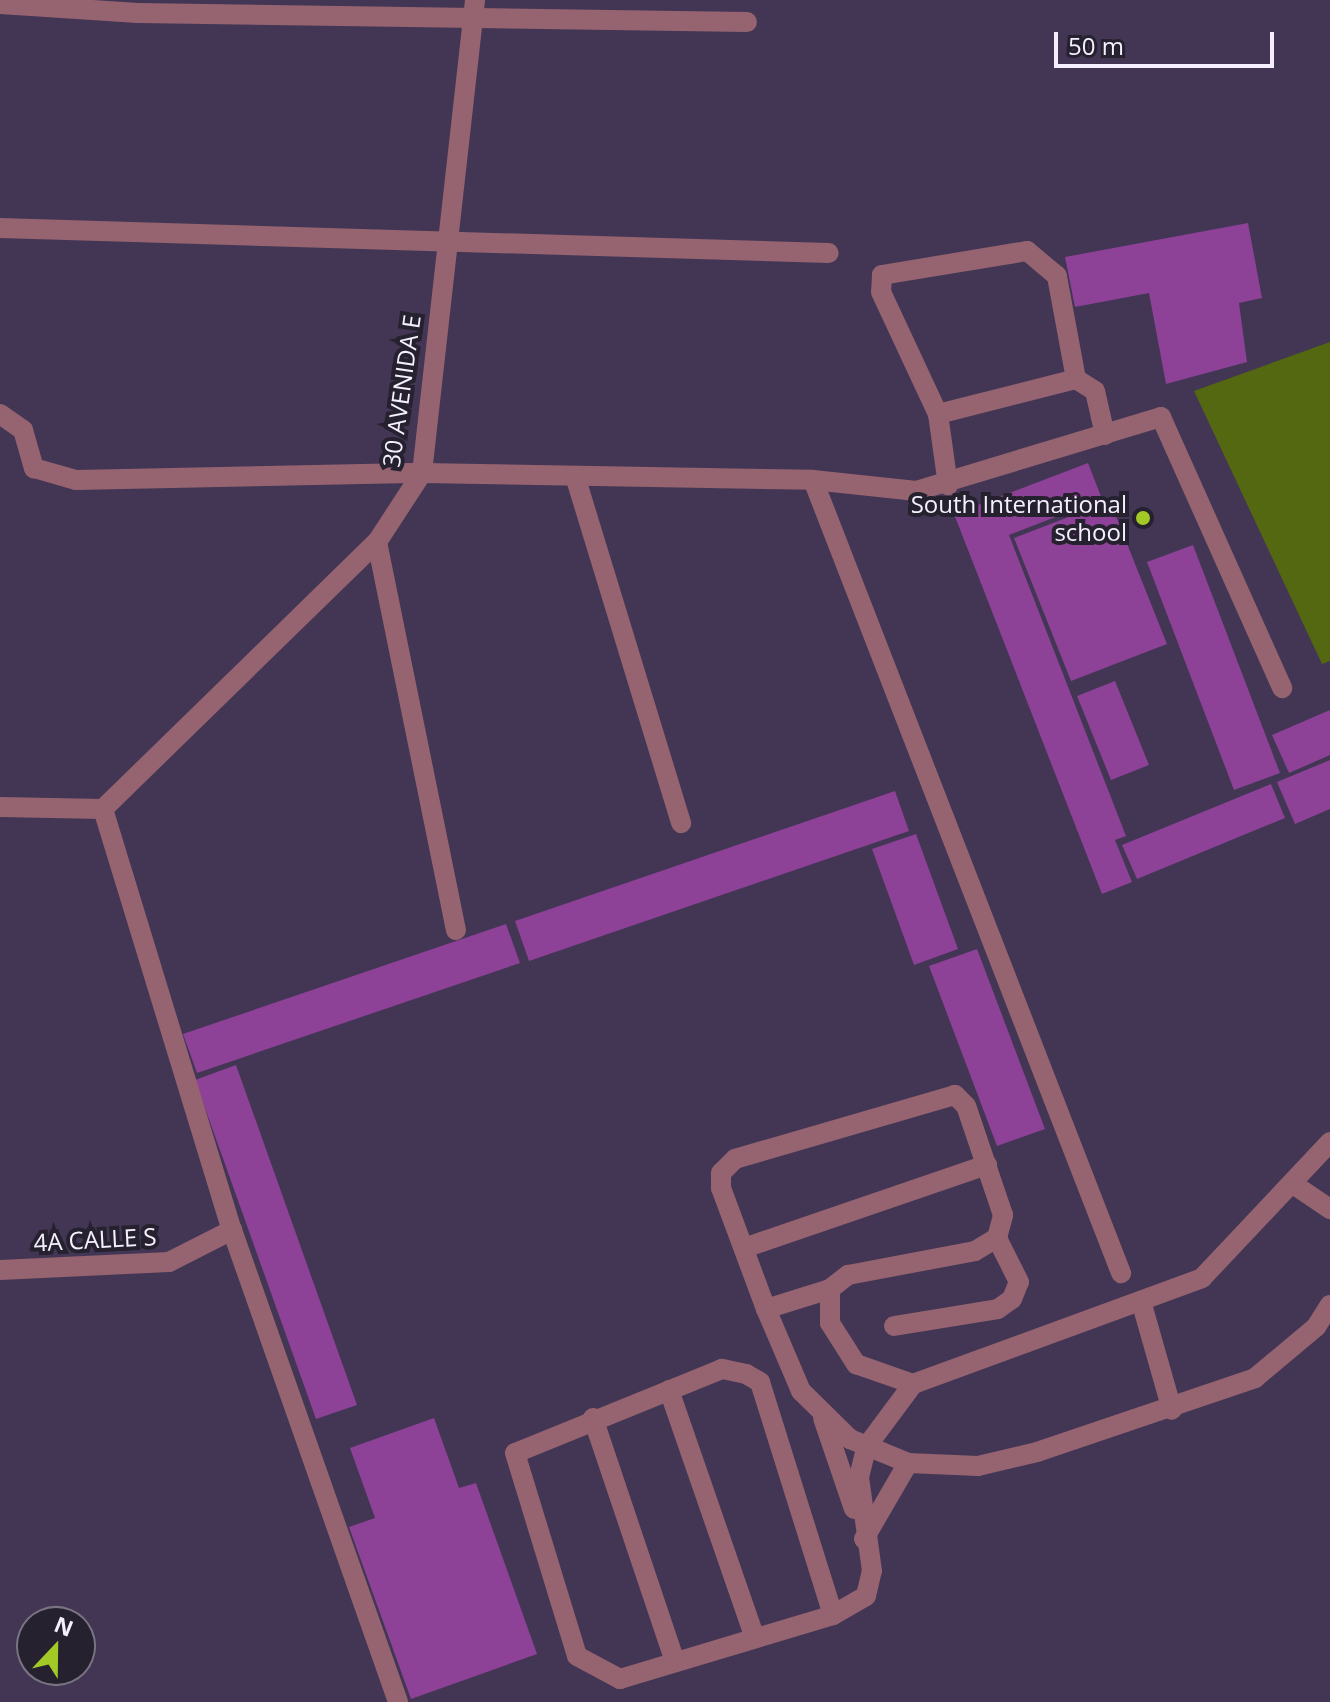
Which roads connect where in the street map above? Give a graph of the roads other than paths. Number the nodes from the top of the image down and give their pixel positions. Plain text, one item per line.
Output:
1 (475, 0) edge
2 (0, 4) edge
3 (473, 21) junction
4 (747, 22) dead end
5 (0, 228) edge
6 (446, 238) junction
7 (829, 253) dead end
8 (1076, 379) junction
9 (0, 414) edge
10 (938, 414) junction
11 (1105, 435) junction
12 (422, 473) junction
13 (575, 476) junction
14 (813, 480) junction
15 (948, 485) junction
16 (377, 542) junction
17 (1282, 688) dead end
18 (0, 807) edge
19 (103, 809) junction
20 (681, 823) dead end
21 (456, 930) dead end
22 (1330, 1142) edge
23 (987, 1165) junction
24 (1293, 1184) junction
25 (1330, 1209) edge
26 (232, 1230) junction
27 (997, 1238) junction
28 (744, 1248) junction
29 (0, 1270) edge
30 (1121, 1273) dead end
31 (830, 1289) junction
32 (1141, 1301) junction
33 (1330, 1305) edge
34 (766, 1309) junction
35 (894, 1326) dead end
36 (913, 1384) junction
37 (669, 1390) junction
38 (1172, 1410) junction
39 (593, 1418) junction
40 (823, 1418) junction
41 (867, 1446) junction
42 (908, 1463) junction
43 (864, 1539) junction
44 (833, 1615) junction
45 (755, 1638) junction
46 (675, 1662) junction
47 (398, 1702) edge

1 - 3 street, 30 AVENIDA E
2 - 3 street
3 - 4 street
3 - 6 street, 30 AVENIDA E
5 - 6 street
6 - 7 street
6 - 12 street, 30 AVENIDA E
8 - 10 street
8 - 10 street
8 - 11 street
9 - 12 street
10 - 15 street
11 - 15 street
11 - 17 street
12 - 13 street
12 - 16 street, 30 AVENIDA E
13 - 14 street
13 - 20 street
14 - 15 street
14 - 30 street
16 - 19 street, 30 AVENIDA E
16 - 21 street
18 - 19 street
19 - 26 street
22 - 24 street
23 - 27 street
23 - 28 street
23 - 28 street
24 - 25 street
24 - 32 street
26 - 29 street, 4A CALLE S
26 - 47 street
27 - 31 street
27 - 35 street
28 - 34 street
31 - 34 street
31 - 36 street
32 - 36 street
32 - 38 street
33 - 38 street
34 - 40 street
36 - 41 street
37 - 39 street
37 - 44 street
37 - 45 street
38 - 42 street
39 - 46 street
39 - 46 street
40 - 41 street
40 - 43 street
41 - 42 street
41 - 43 street
42 - 43 street
43 - 44 street
44 - 45 street
45 - 46 street

